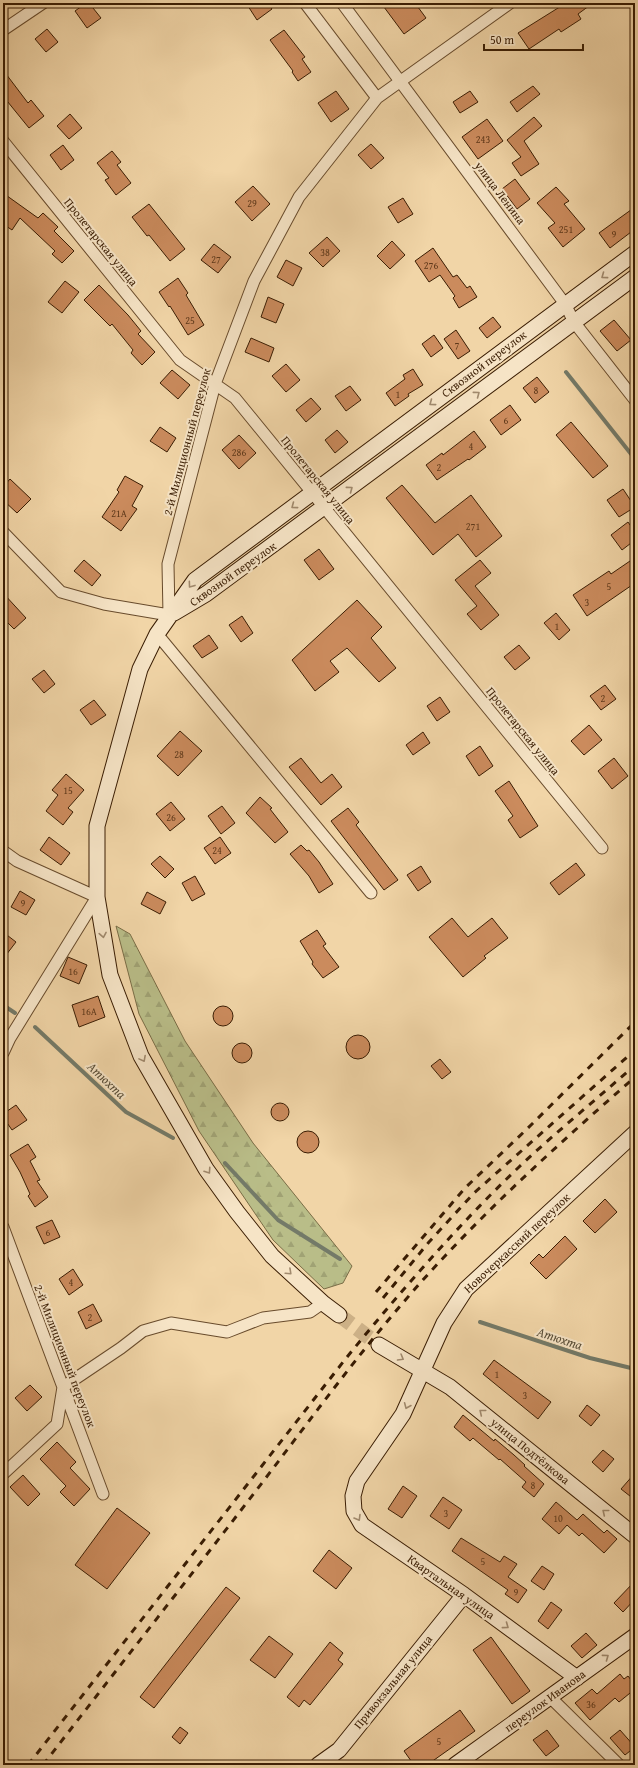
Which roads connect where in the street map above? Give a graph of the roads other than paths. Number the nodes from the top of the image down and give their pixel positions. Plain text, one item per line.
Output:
1 (43, 3) edge
2 (305, 3) edge
3 (342, 3) edge
4 (510, 3) edge
5 (3, 30) edge
6 (400, 82) junction
7 (376, 98) junction
8 (3, 141) edge
9 (635, 253) edge
10 (635, 277) edge
11 (565, 304) junction
12 (574, 322) junction
13 (215, 384) junction
14 (635, 400) edge
15 (313, 492) junction
16 (324, 508) junction
17 (3, 532) edge
18 (169, 615) junction
19 (157, 634) junction
20 (602, 848) dead end
21 (3, 850) edge
22 (371, 893) dead end
23 (96, 897) junction
24 (3, 1053) edge
25 (635, 1133) edge
26 (3, 1227) edge
27 (323, 1303) junction
28 (339, 1315) tunnel mouth
29 (379, 1345) tunnel mouth
30 (422, 1370) junction
31 (63, 1387) junction
32 (3, 1474) edge
33 (357, 1481) joint
34 (103, 1494) dead end
35 (635, 1536) edge
36 (464, 1595) junction
37 (635, 1636) edge
38 (577, 1678) junction
39 (551, 1698) junction
40 (318, 1765) edge
41 (456, 1765) edge
42 (619, 1765) edge

1 - 5 street
2 - 7 street
3 - 6 street, улица Ленина
4 - 6 street, 2-й Милиционный переулок
6 - 7 street, 2-й Милиционный переулок
6 - 11 street, улица Ленина
7 - 13 street, 2-й Милиционный переулок
8 - 13 street, Пролетарская улица
9 -> 11 street, Сквозной переулок
10 - 12 street, Сквозной переулок
11 - 12 street, улица Ленина
11 -> 15 street, Сквозной переулок
12 - 14 street, улица Ленина
16 -> 12 street, Сквозной переулок
13 - 15 street, Пролетарская улица
13 - 18 street, 2-й Милиционный переулок
15 - 16 street, Пролетарская улица
15 -> 18 street, Сквозной переулок
16 - 18 street, Сквозной переулок
16 - 20 street, Пролетарская улица
17 - 18 street
18 - 19 street
19 - 22 street
19 - 23 street
21 - 23 street
23 - 24 street
23 -> 27 street
25 - 30 street, Новочеркасский переулок
26 - 31 street, 2-й Милиционный переулок
27 - 28 street
27 - 31 street
29 -> 30 street, улица Подтёлкова
30 -> 33 street, Новочеркасский переулок
35 -> 30 street, улица Подтёлкова
31 - 32 street
31 - 34 street, 2-й Милиционный переулок
33 -> 36 street, Квартальная улица
36 -> 38 street, Квартальная улица
36 - 40 street, Привокзальная улица
38 -> 37 street, переулок Иванова
38 - 39 street, переулок Иванова
39 - 41 street, переулок Иванова
39 - 42 street

